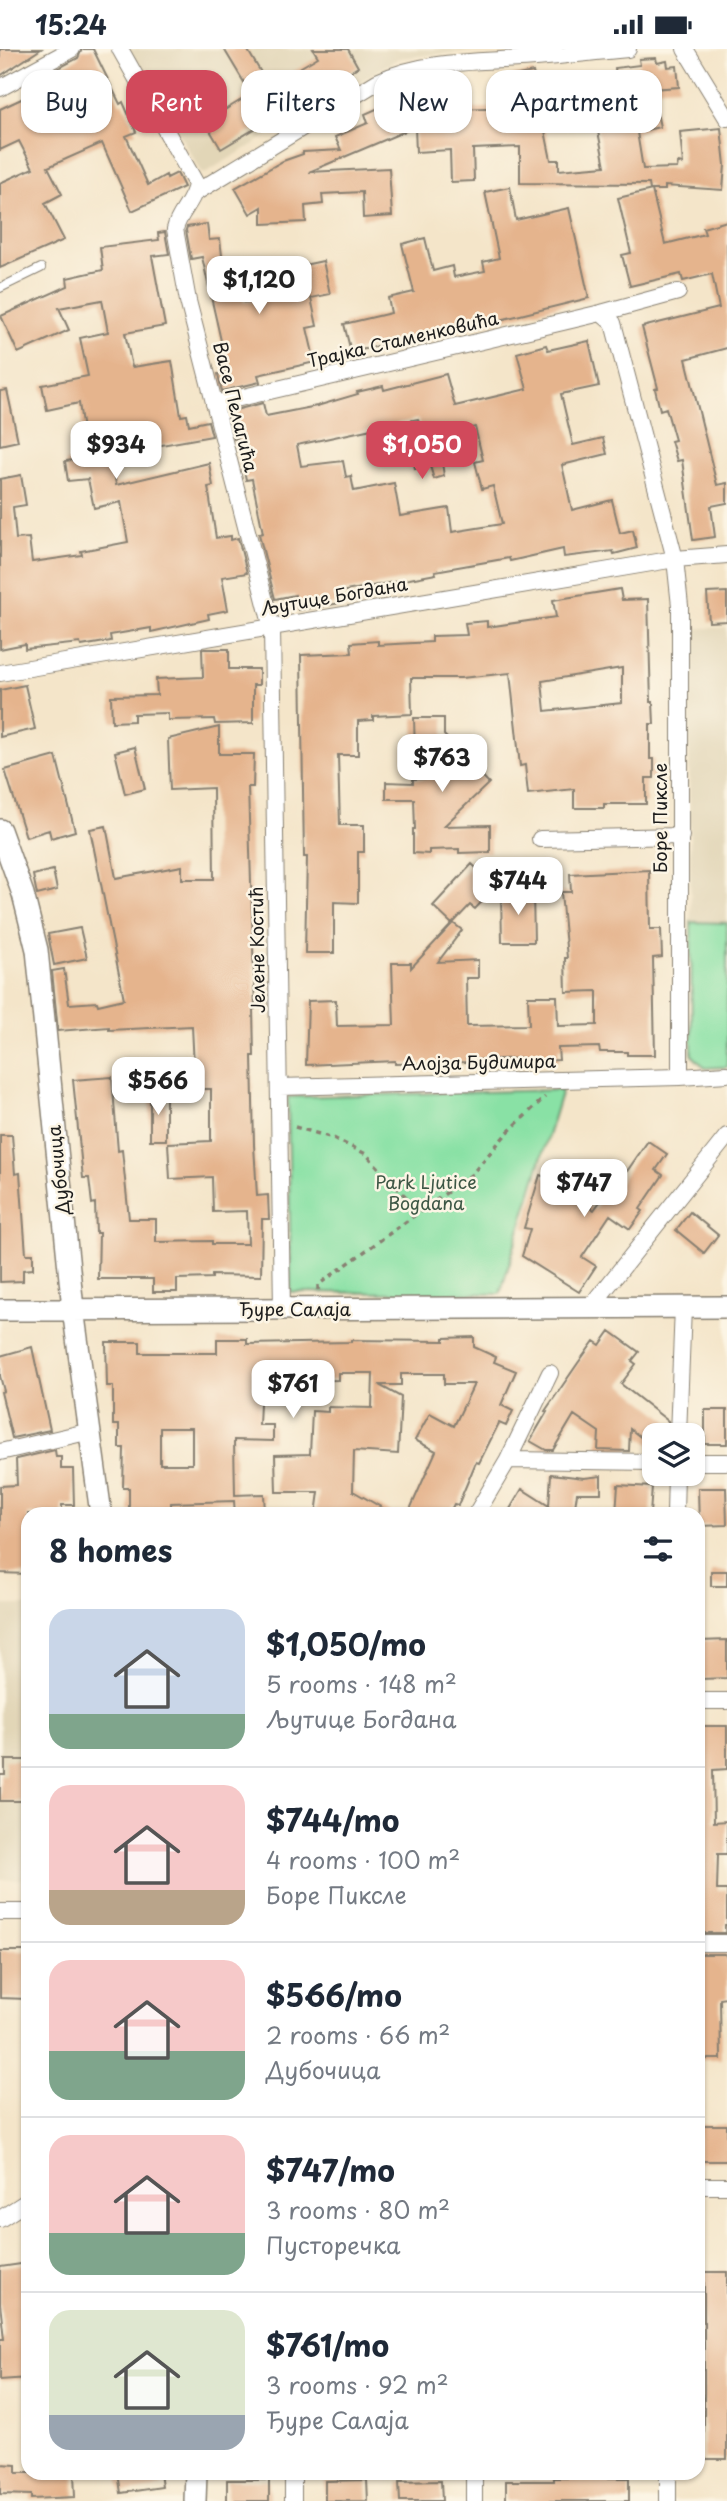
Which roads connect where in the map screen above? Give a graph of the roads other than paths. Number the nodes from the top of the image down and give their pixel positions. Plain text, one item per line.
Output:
1 (72, 49) edge
2 (120, 49) edge
3 (628, 49) edge
4 (685, 49) edge
5 (0, 89) edge
6 (727, 118) edge
7 (195, 193) junction
8 (41, 268) dead end
9 (0, 288) edge
10 (678, 292) dead end
11 (601, 313) junction
12 (214, 404) junction
13 (727, 555) edge
14 (675, 559) junction
15 (260, 590) joint
16 (272, 628) junction
17 (0, 673) edge
18 (0, 830) edge
19 (681, 837) junction
20 (540, 839) dead end
21 (727, 1074) edge
22 (680, 1077) junction
23 (279, 1087) junction
24 (727, 1136) edge
25 (591, 1307) junction
26 (683, 1307) junction
27 (727, 1307) edge
28 (72, 1309) junction
29 (0, 1310) edge
30 (282, 1310) junction
31 (550, 1373) dead end
32 (678, 1423) edge
33 (91, 1431) junction
34 (0, 1452) edge
35 (508, 1460) junction
36 (642, 1462) edge
37 (705, 1462) edge
38 (727, 1462) edge
39 (676, 1486) edge
40 (100, 1507) edge
41 (480, 1507) edge
42 (675, 1507) edge
43 (705, 1701) edge
44 (727, 1701) edge
45 (0, 1912) edge
46 (21, 1912) edge
47 (705, 1943) edge
48 (727, 1943) edge
49 (705, 2186) edge
50 (727, 2186) edge
51 (21, 2206) edge
52 (0, 2219) edge
53 (196, 2480) edge
54 (293, 2480) edge
55 (474, 2480) edge
56 (668, 2480) edge
57 (195, 2501) edge
58 (293, 2501) edge
59 (474, 2501) edge
60 (668, 2501) edge

1 - 5 street
2 - 7 street
3 - 7 street
4 - 6 street
7 - 12 street, Васе Пелагића
8 - 9 lane
10 - 11 street, Трајка Стаменковића
11 - 12 street, Трајка Стаменковића
11 - 14 street
12 - 15 street, Васе Пелагића
13 - 14 street, Љутице Богдана
14 - 16 street, Љутице Богдана
14 - 19 street, Боре Пиксле
15 - 16 street, Јелене Костић
16 - 17 street, Љутице Богдана
16 - 23 street, Јелене Костић
18 - 28 street, Дубочица
19 - 20 street
19 - 22 street, Боре Пиксле
21 - 22 street, Алојза Будимира
22 - 23 street, Алојза Будимира
23 - 30 street, Јелене Костић
24 - 25 street
25 - 26 street, Ђуре Салаја
25 - 30 street, Ђуре Салаја
26 - 27 street, Ђуре Салаја
26 - 32 street
28 - 29 street, Ђуре Салаја
28 - 30 street, Ђуре Салаја
28 - 33 street, Дубочица
31 - 35 street
33 - 34 street
33 - 40 street, Дубочица
35 - 36 street
35 - 41 street
37 - 38 street
39 - 42 street
43 - 44 street
45 - 46 street
47 - 48 street
49 - 50 street
51 - 52 street
53 - 57 street
54 - 58 street
55 - 59 street
56 - 60 street

